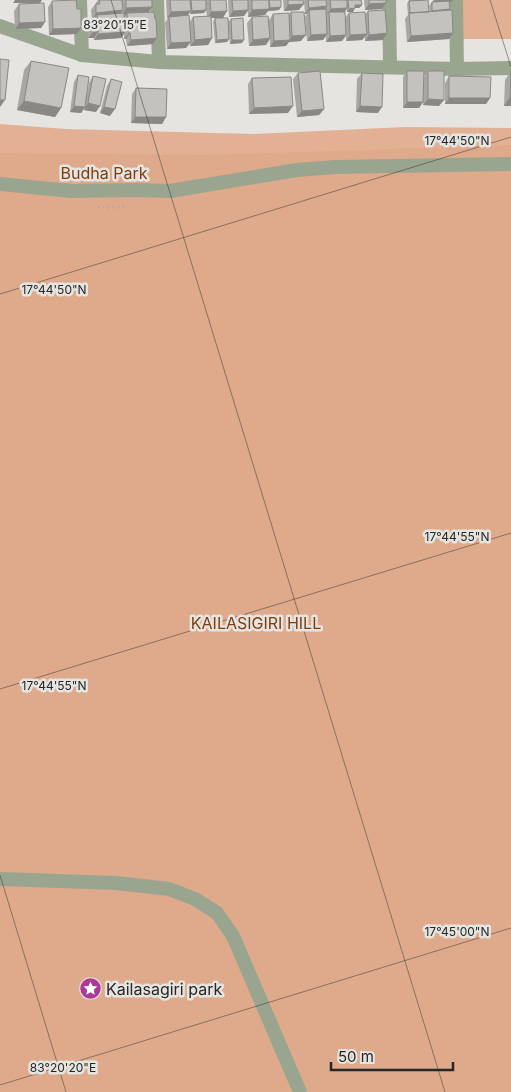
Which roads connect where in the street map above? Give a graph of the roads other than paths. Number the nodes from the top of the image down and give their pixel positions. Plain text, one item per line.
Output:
1 (80, 0) edge
2 (157, 0) edge
3 (389, 0) edge
4 (456, 0) edge
5 (0, 26) edge
6 (82, 55) junction
7 (159, 62) junction
8 (390, 67) junction
9 (511, 68) edge
10 (457, 69) junction
11 (511, 164) edge
12 (0, 184) edge
13 (0, 879) edge
14 (300, 1092) edge

1 - 6 street
2 - 7 street
3 - 8 street
4 - 10 street
5 - 6 street
6 - 7 street
7 - 8 street
8 - 10 street
9 - 10 street
11 - 12 street
13 - 14 street

